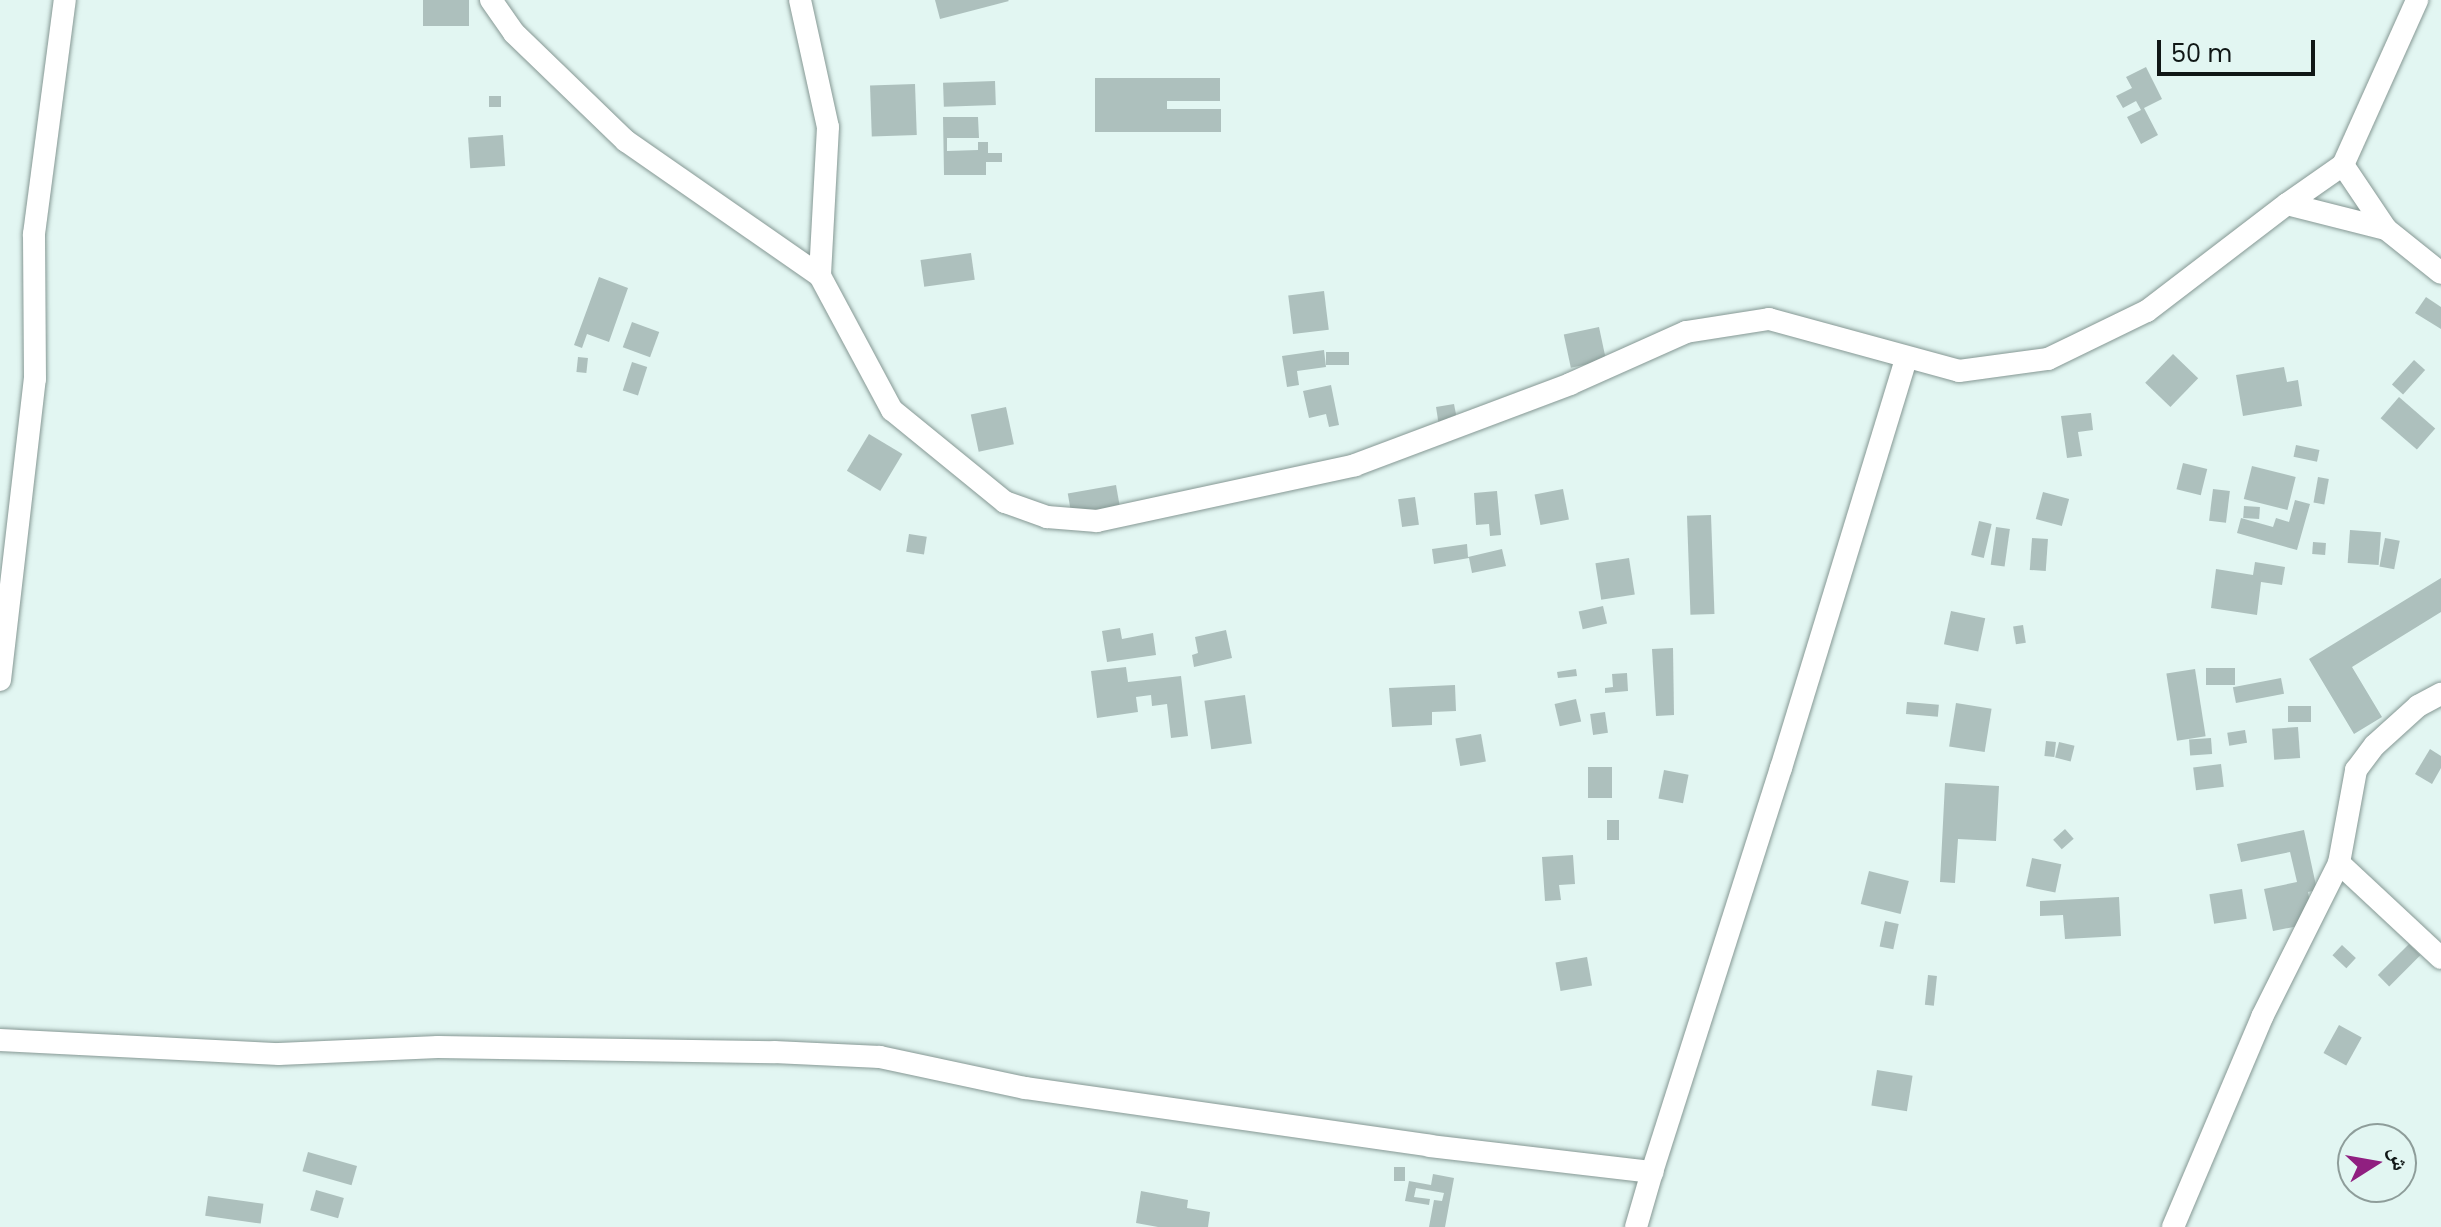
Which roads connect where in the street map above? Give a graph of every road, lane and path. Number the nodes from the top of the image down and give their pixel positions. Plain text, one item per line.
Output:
1 (65, 0) edge
2 (491, 0) edge
3 (800, 0) edge
4 (2417, 0) edge
5 (2343, 165) junction
6 (2287, 204) junction
7 (2386, 229) junction
8 (2441, 273) edge
9 (820, 276) junction
10 (1906, 358) junction
11 (0, 680) edge
12 (2441, 694) edge
13 (2339, 863) junction
14 (2441, 958) edge
15 (0, 1040) edge
16 (1652, 1172) junction
17 (1636, 1227) edge
18 (2173, 1227) edge

1 - 11 street
2 - 9 street
3 - 9 street
4 - 5 street
5 - 6 street
5 - 7 street
6 - 7 street
6 - 10 street
7 - 8 street
9 - 10 street
10 - 16 street
12 - 13 street
13 - 14 street
13 - 18 street
15 - 16 street
16 - 17 street

